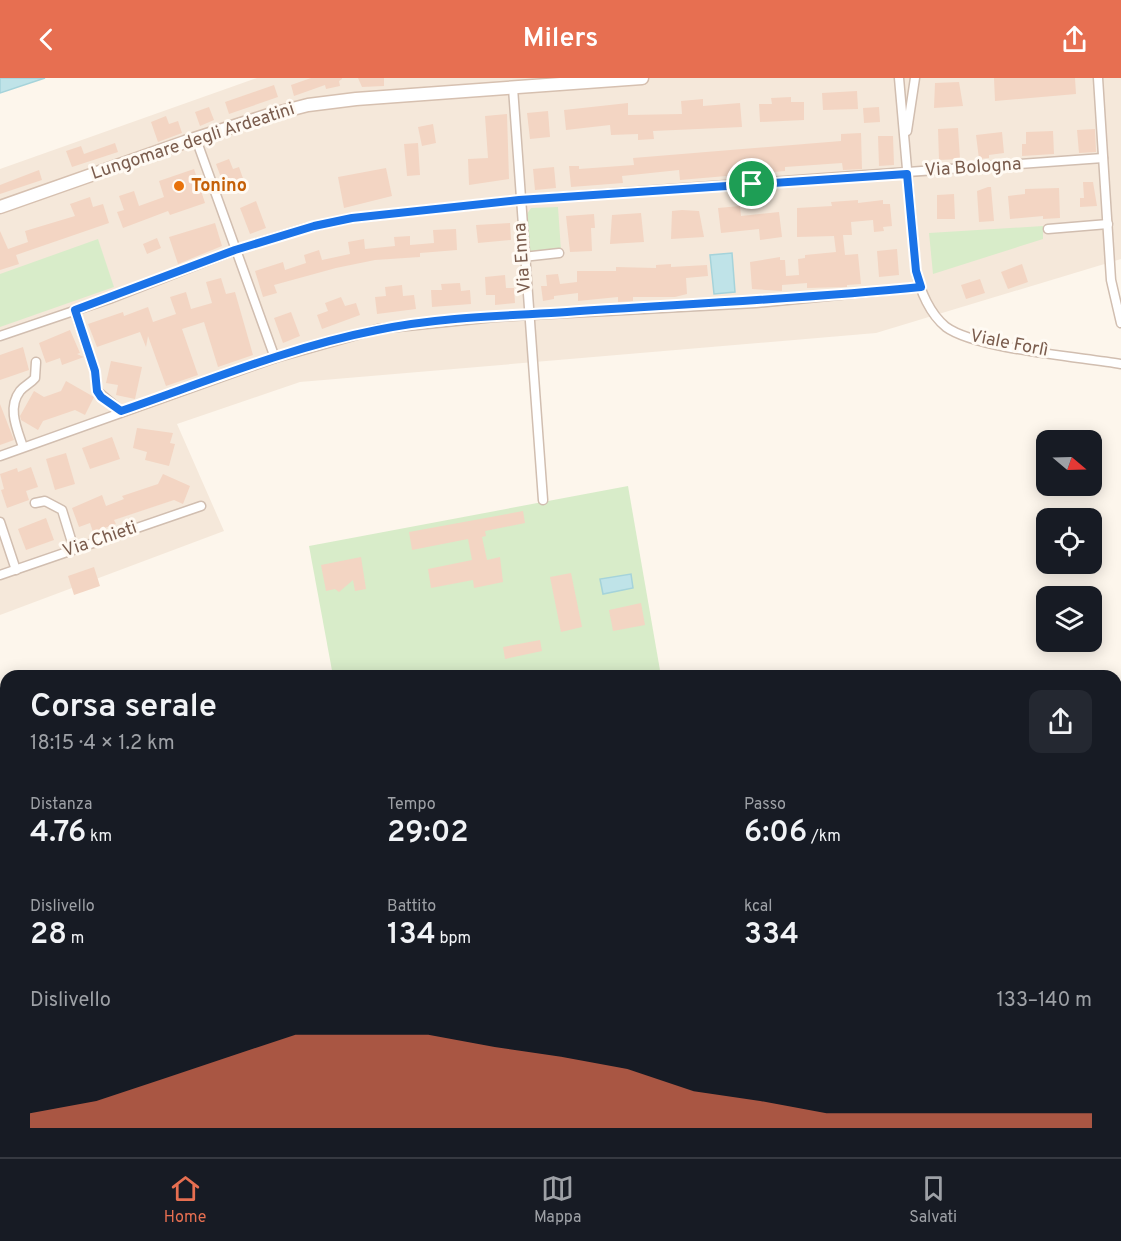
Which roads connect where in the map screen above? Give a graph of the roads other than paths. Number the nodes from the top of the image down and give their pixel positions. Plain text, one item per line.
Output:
1 (642, 78) edge
2 (899, 78) edge
3 (915, 78) edge
4 (1098, 78) edge
5 (513, 88) junction
6 (196, 139) junction
7 (904, 146) junction
8 (1103, 159) junction
9 (907, 174) junction
10 (519, 200) junction
11 (0, 207) edge
12 (1108, 224) junction
13 (1048, 229) dead end
14 (235, 250) junction
15 (560, 253) dead end
16 (523, 257) junction
17 (921, 287) junction
18 (1118, 304) edge
19 (75, 310) junction
20 (528, 315) junction
21 (1121, 323) edge
22 (0, 336) edge
23 (275, 358) junction
24 (36, 362) dead end
25 (1121, 364) edge
26 (121, 411) junction
27 (23, 447) junction
28 (0, 456) edge
29 (543, 500) dead end
30 (35, 503) dead end
31 (201, 506) dead end
32 (0, 522) edge
33 (74, 549) junction
34 (16, 570) junction
35 (0, 575) edge

1 - 5 main road, Lungomare degli Ardeatini
2 - 7 street
3 - 7 street
4 - 8 street
5 - 6 main road, Lungomare degli Ardeatini
5 - 10 street, Via Enna
6 - 11 main road, Lungomare degli Ardeatini
6 - 14 street
7 - 9 street, Viale Forlì
8 - 9 street, Via Bologna
8 - 12 street
9 - 10 street, Via Bologna
9 - 17 street, Viale Forlì
10 - 14 street, Via Bologna
10 - 16 street, Via Enna
12 - 13 street
12 - 18 street
14 - 19 street, Via Bologna
14 - 23 street
15 - 16 street
16 - 20 street, Via Enna
17 - 20 street
17 - 25 street, Viale Forlì
18 - 21 street
19 - 22 street, Via Bologna
19 - 26 street
20 - 23 street
20 - 29 street, Via Enna
23 - 26 street
24 - 27 street
26 - 27 street
27 - 28 street
30 - 33 street
31 - 33 street, Via Chieti
32 - 34 street
33 - 34 street, Via Chieti
34 - 35 street, Via Chieti

